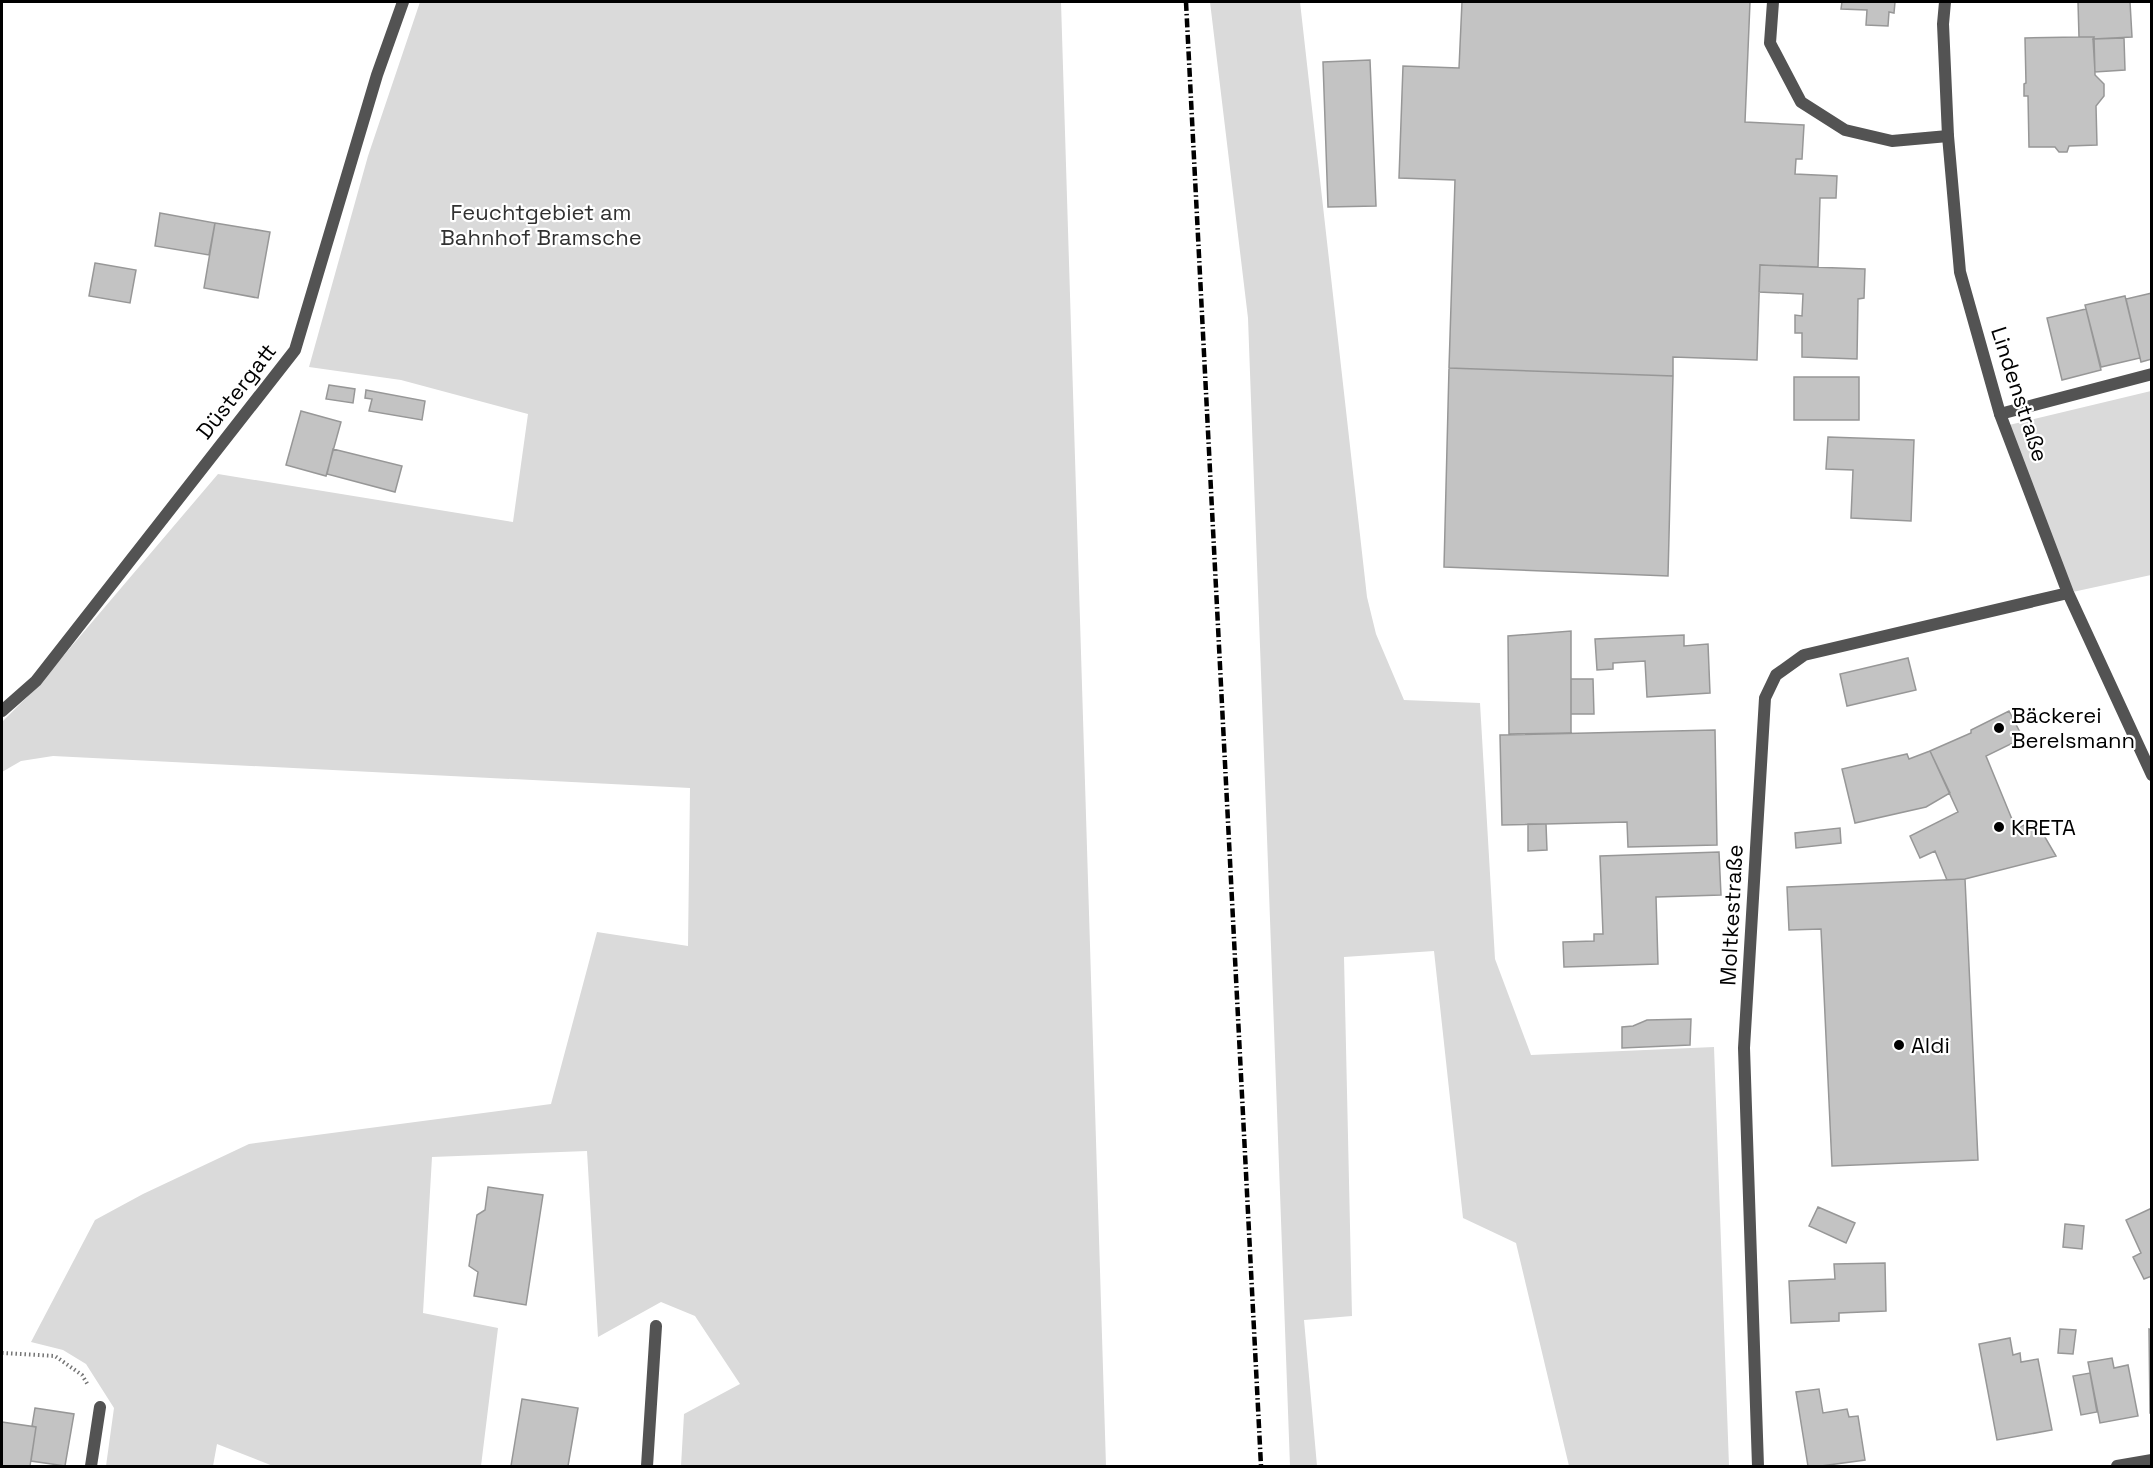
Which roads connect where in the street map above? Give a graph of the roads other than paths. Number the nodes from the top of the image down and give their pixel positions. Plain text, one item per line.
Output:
1 (403, 2) edge
2 (1773, 2) edge
3 (1945, 2) edge
4 (1948, 136) junction
5 (2151, 374) edge
6 (2000, 414) junction
7 (2068, 592) junction
8 (2, 711) edge
9 (2151, 776) edge
10 (656, 1326) dead end
11 (100, 1407) road end
12 (2151, 1460) edge
13 (91, 1467) edge
14 (647, 1467) edge
15 (1758, 1467) edge
16 (2118, 1467) edge

1 - 8 street, Düstergatt
2 - 4 street
3 - 4 street, Lindenstraße
4 - 6 street, Lindenstraße
5 - 6 street
6 - 7 street, Lindenstraße
7 - 9 street, Lindenstraße
7 - 15 street, Moltkestraße
10 - 14 street
11 - 13 street
12 - 16 street

